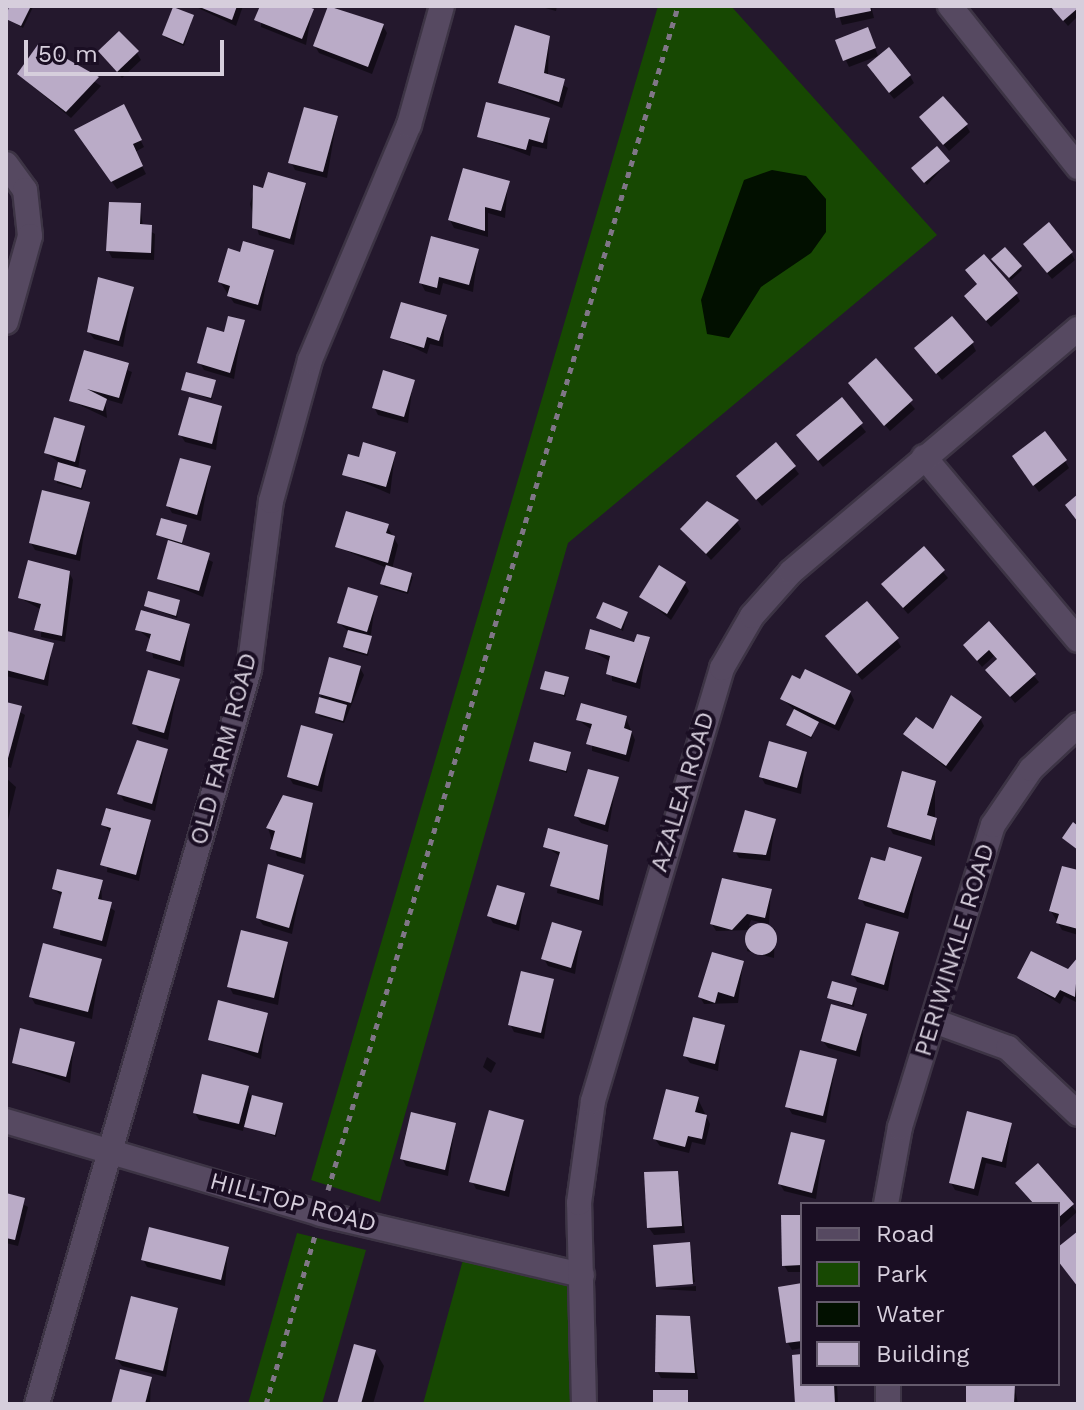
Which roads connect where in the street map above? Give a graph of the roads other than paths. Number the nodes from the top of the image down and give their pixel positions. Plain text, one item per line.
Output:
1 (442, 6) edge
2 (950, 6) edge
3 (6, 164) edge
4 (1078, 167) edge
5 (6, 322) edge
6 (1078, 329) edge
7 (924, 457) junction
8 (1078, 640) edge
9 (1078, 725) edge
10 (934, 1021) junction
11 (1078, 1114) edge
12 (6, 1121) edge
13 (110, 1151) junction
14 (886, 1202) edge
15 (582, 1275) junction
16 (37, 1404) edge
17 (584, 1404) edge

1 - 13 street, OLD FARM ROAD
2 - 4 street
3 - 5 street
6 - 7 street, AZALEA ROAD
7 - 8 street
7 - 15 street, AZALEA ROAD
9 - 10 street, PERIWINKLE ROAD
10 - 11 street
10 - 14 street, PERIWINKLE ROAD
12 - 13 street, HILLTOP ROAD
13 - 15 street, HILLTOP ROAD
13 - 16 street, OLD FARM ROAD
15 - 17 street, AZALEA ROAD

